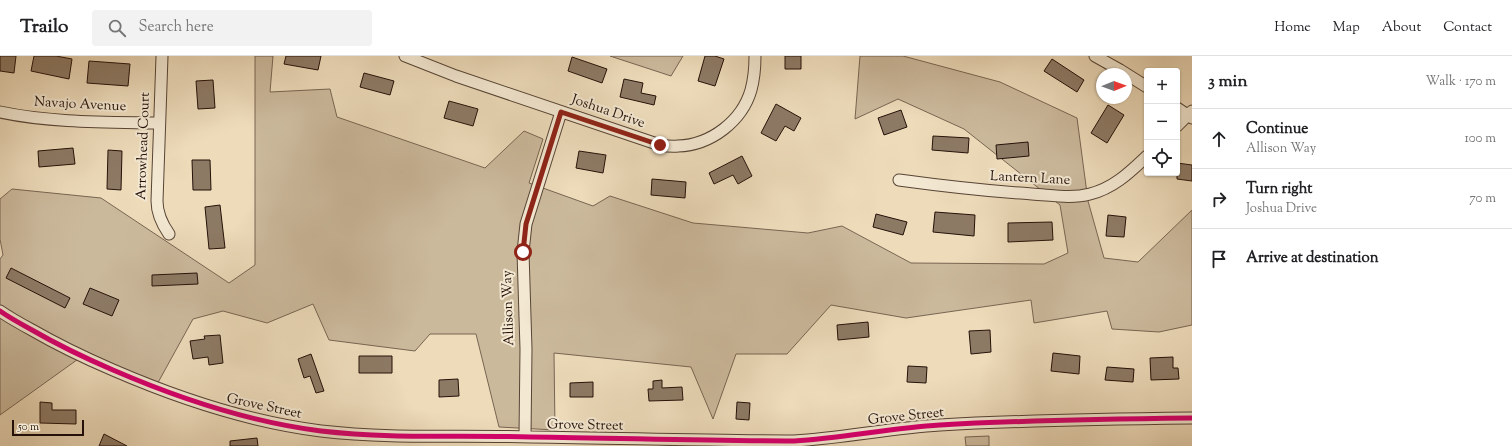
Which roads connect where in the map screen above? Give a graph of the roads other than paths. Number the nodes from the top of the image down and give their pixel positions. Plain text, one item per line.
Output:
1 (162, 56) edge
2 (404, 56) edge
3 (756, 56) edge
4 (1095, 56) edge
5 (1144, 85) edge
6 (1180, 110) edge
7 (0, 112) edge
8 (561, 112) junction
9 (1190, 115) edge
10 (159, 123) junction
11 (1180, 123) edge
12 (1144, 159) edge
13 (899, 180) dead end
14 (169, 234) dead end
15 (0, 311) edge
16 (1192, 418) edge
17 (525, 436) junction
18 (391, 441) edge

1 - 10 street, Arrowhead Court
2 - 8 street, Joshua Drive
3 - 8 street, Joshua Drive
4 - 5 street
6 - 9 street
7 - 10 street, Navajo Avenue
8 - 17 street, Allison Way
9 - 11 street
10 - 14 street, Arrowhead Court
12 - 13 street, Lantern Lane
15 - 18 street, Grove Street
16 - 17 street, Grove Street
17 - 18 street, Grove Street

